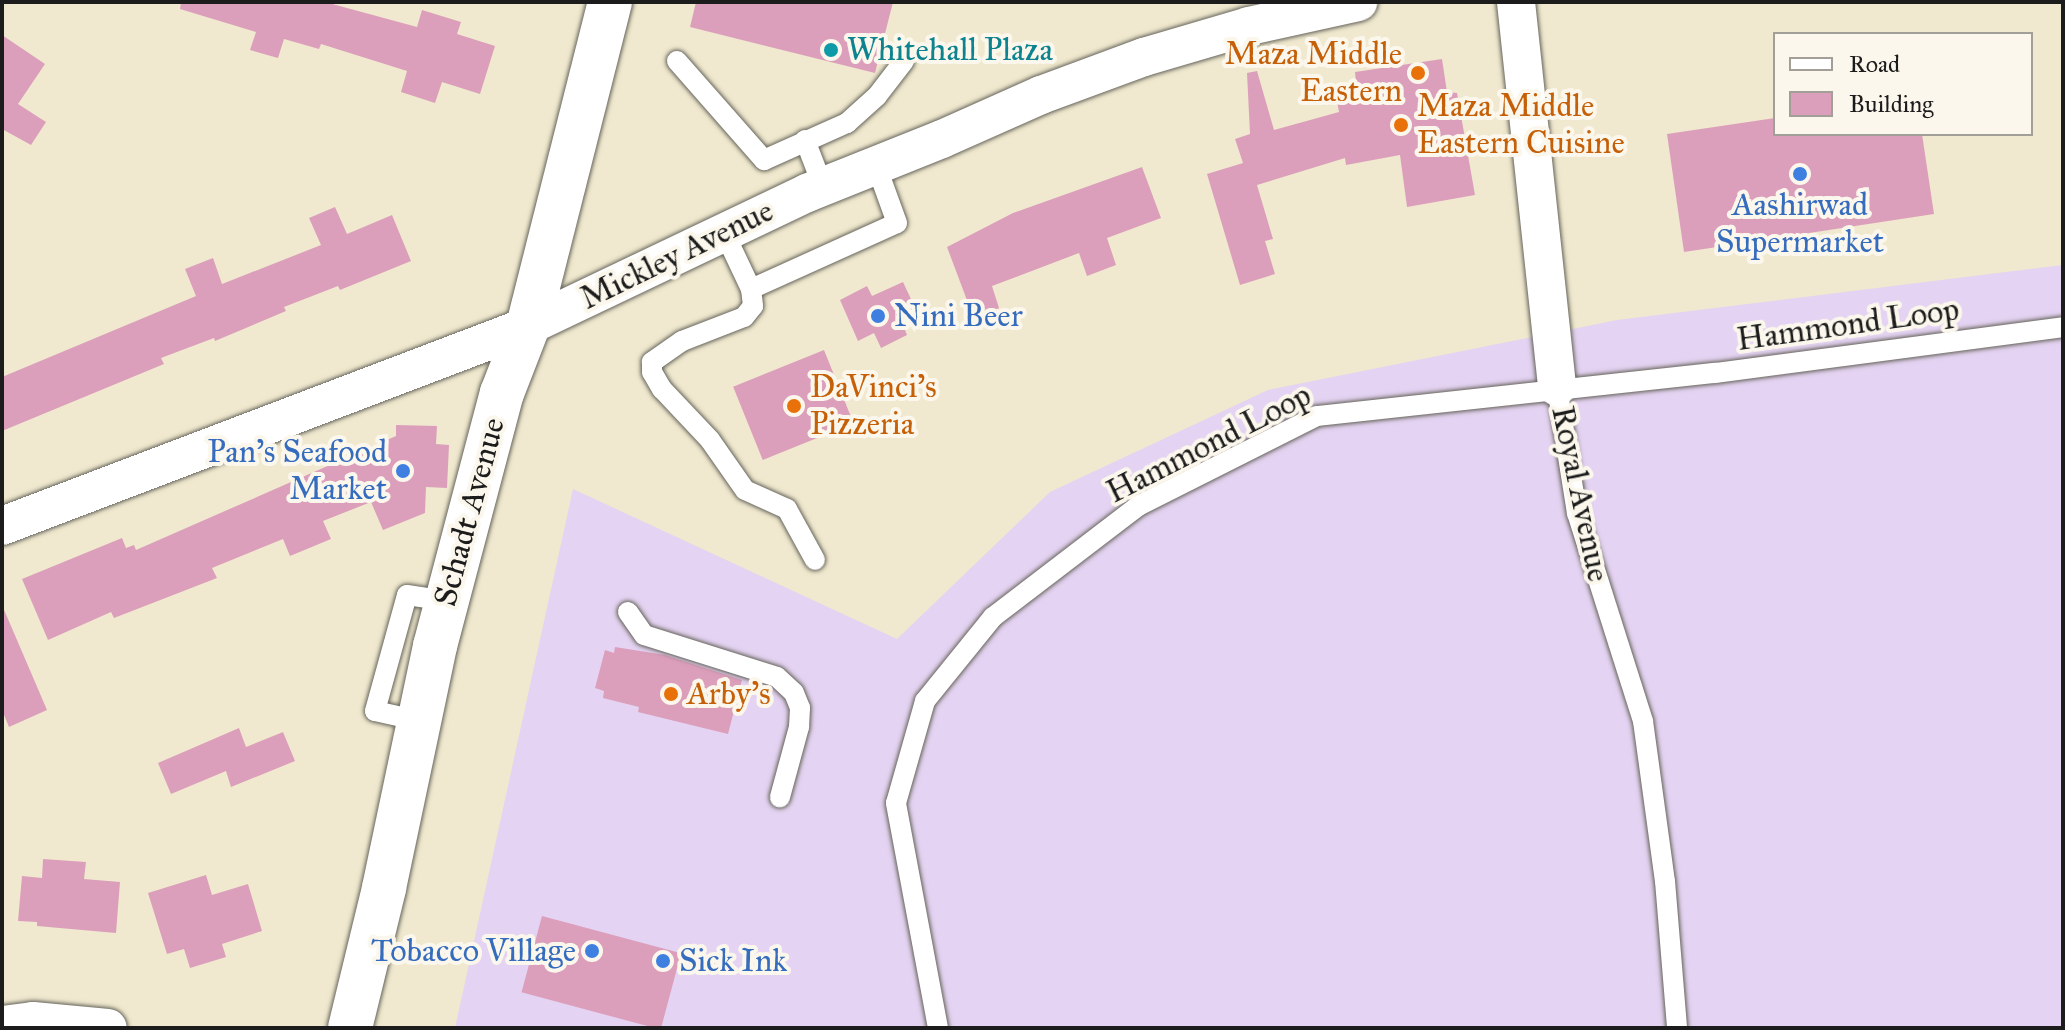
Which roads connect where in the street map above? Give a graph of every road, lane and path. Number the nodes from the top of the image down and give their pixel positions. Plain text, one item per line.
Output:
1 (1356, 2) edge
2 (1516, 2) edge
3 (605, 3) edge
4 (677, 61) dead end
5 (904, 61) dead end
6 (805, 140) junction
7 (876, 165) junction
8 (823, 187) junction
9 (724, 232) junction
10 (751, 289) junction
11 (528, 326) junction
12 (2063, 327) edge
13 (1557, 387) junction
14 (2, 526) edge
15 (815, 560) dead end
16 (628, 612) dead end
17 (780, 797) dead end
18 (2, 1025) edge
19 (108, 1028) edge
20 (350, 1028) edge
21 (938, 1028) edge
22 (1677, 1028) edge

1 - 7 street, Mickley Avenue
2 - 13 street, Royal Avenue
3 - 11 main road, Schadt Avenue
4 - 6 lane
5 - 6 lane
6 - 8 lane
7 - 8 street, Mickley Avenue
7 - 10 lane
8 - 9 street, Mickley Avenue
9 - 10 lane
9 - 11 street, Mickley Avenue
10 - 15 lane
11 - 14 street, Mickley Avenue
11 - 20 main road, Schadt Avenue
12 - 13 lane, Hammond Loop
13 - 21 lane, Hammond Loop
13 - 22 lane, Royal Avenue
16 - 17 lane
18 - 19 street

